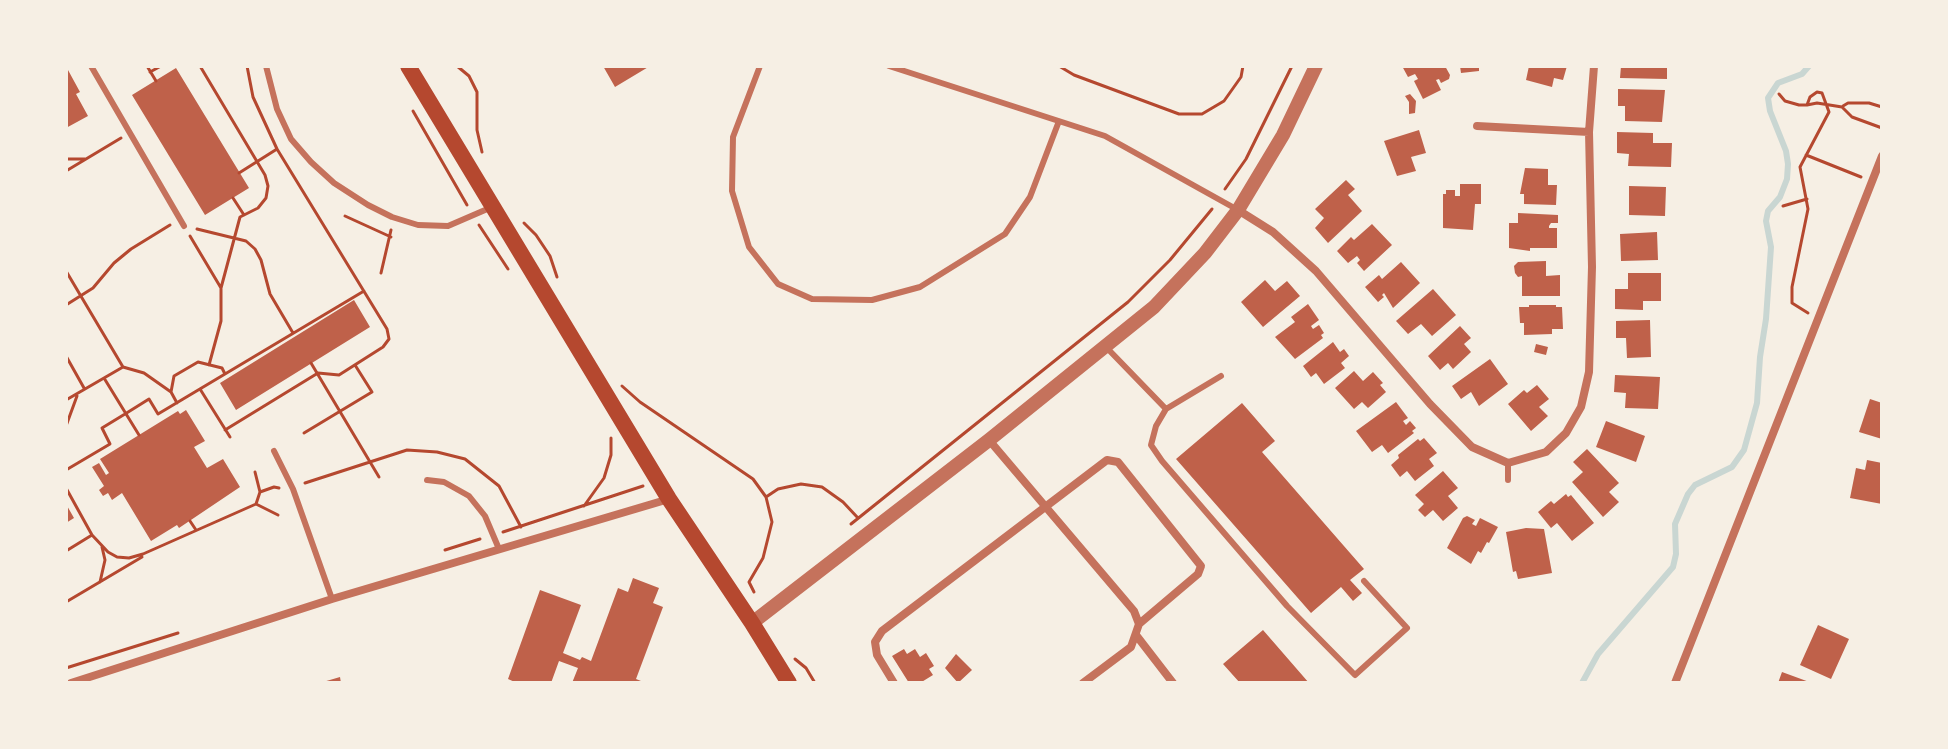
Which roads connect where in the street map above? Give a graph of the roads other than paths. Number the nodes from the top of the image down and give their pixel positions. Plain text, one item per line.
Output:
1 (91, 66) edge
2 (266, 66) edge
3 (408, 66) edge
4 (760, 66) edge
5 (889, 66) edge
6 (1316, 66) edge
7 (1594, 66) edge
8 (1059, 121) junction
9 (1477, 126) dead end
10 (1589, 132) junction
11 (1882, 156) edge
12 (492, 207) junction
13 (1238, 210) junction
14 (182, 222) road end
15 (1106, 347) junction
16 (1221, 376) dead end
17 (1166, 409) junction
18 (989, 440) junction
19 (274, 451) dead end
20 (1508, 463) junction
21 (427, 480) dead end
22 (1508, 480) dead end
23 (669, 499) junction
24 (1046, 506) junction
25 (499, 549) junction
26 (1364, 581) dead end
27 (332, 599) junction
28 (752, 623) junction
29 (1139, 624) junction
30 (1136, 635) junction
31 (71, 683) edge
32 (789, 683) edge
33 (894, 683) edge
34 (1083, 683) edge
35 (1173, 683) edge
36 (1675, 683) edge

1 - 14 lane
2 - 12 lane
3 - 12 main road
4 - 8 lane
5 - 8 lane
6 - 13 street
7 - 10 street
8 - 13 lane
9 - 10 street
10 - 20 street
11 - 36 street
12 - 23 main road
13 - 15 street
13 - 20 street
15 - 17 lane
15 - 18 street
16 - 17 lane
17 - 26 lane
18 - 24 street
18 - 28 street
19 - 27 lane
20 - 22 lane
21 - 25 lane
23 - 25 street
23 - 28 main road
24 - 29 street
24 - 29 street
24 - 33 street
25 - 27 street
27 - 31 street
28 - 32 main road
29 - 30 street
30 - 34 street
30 - 35 street

